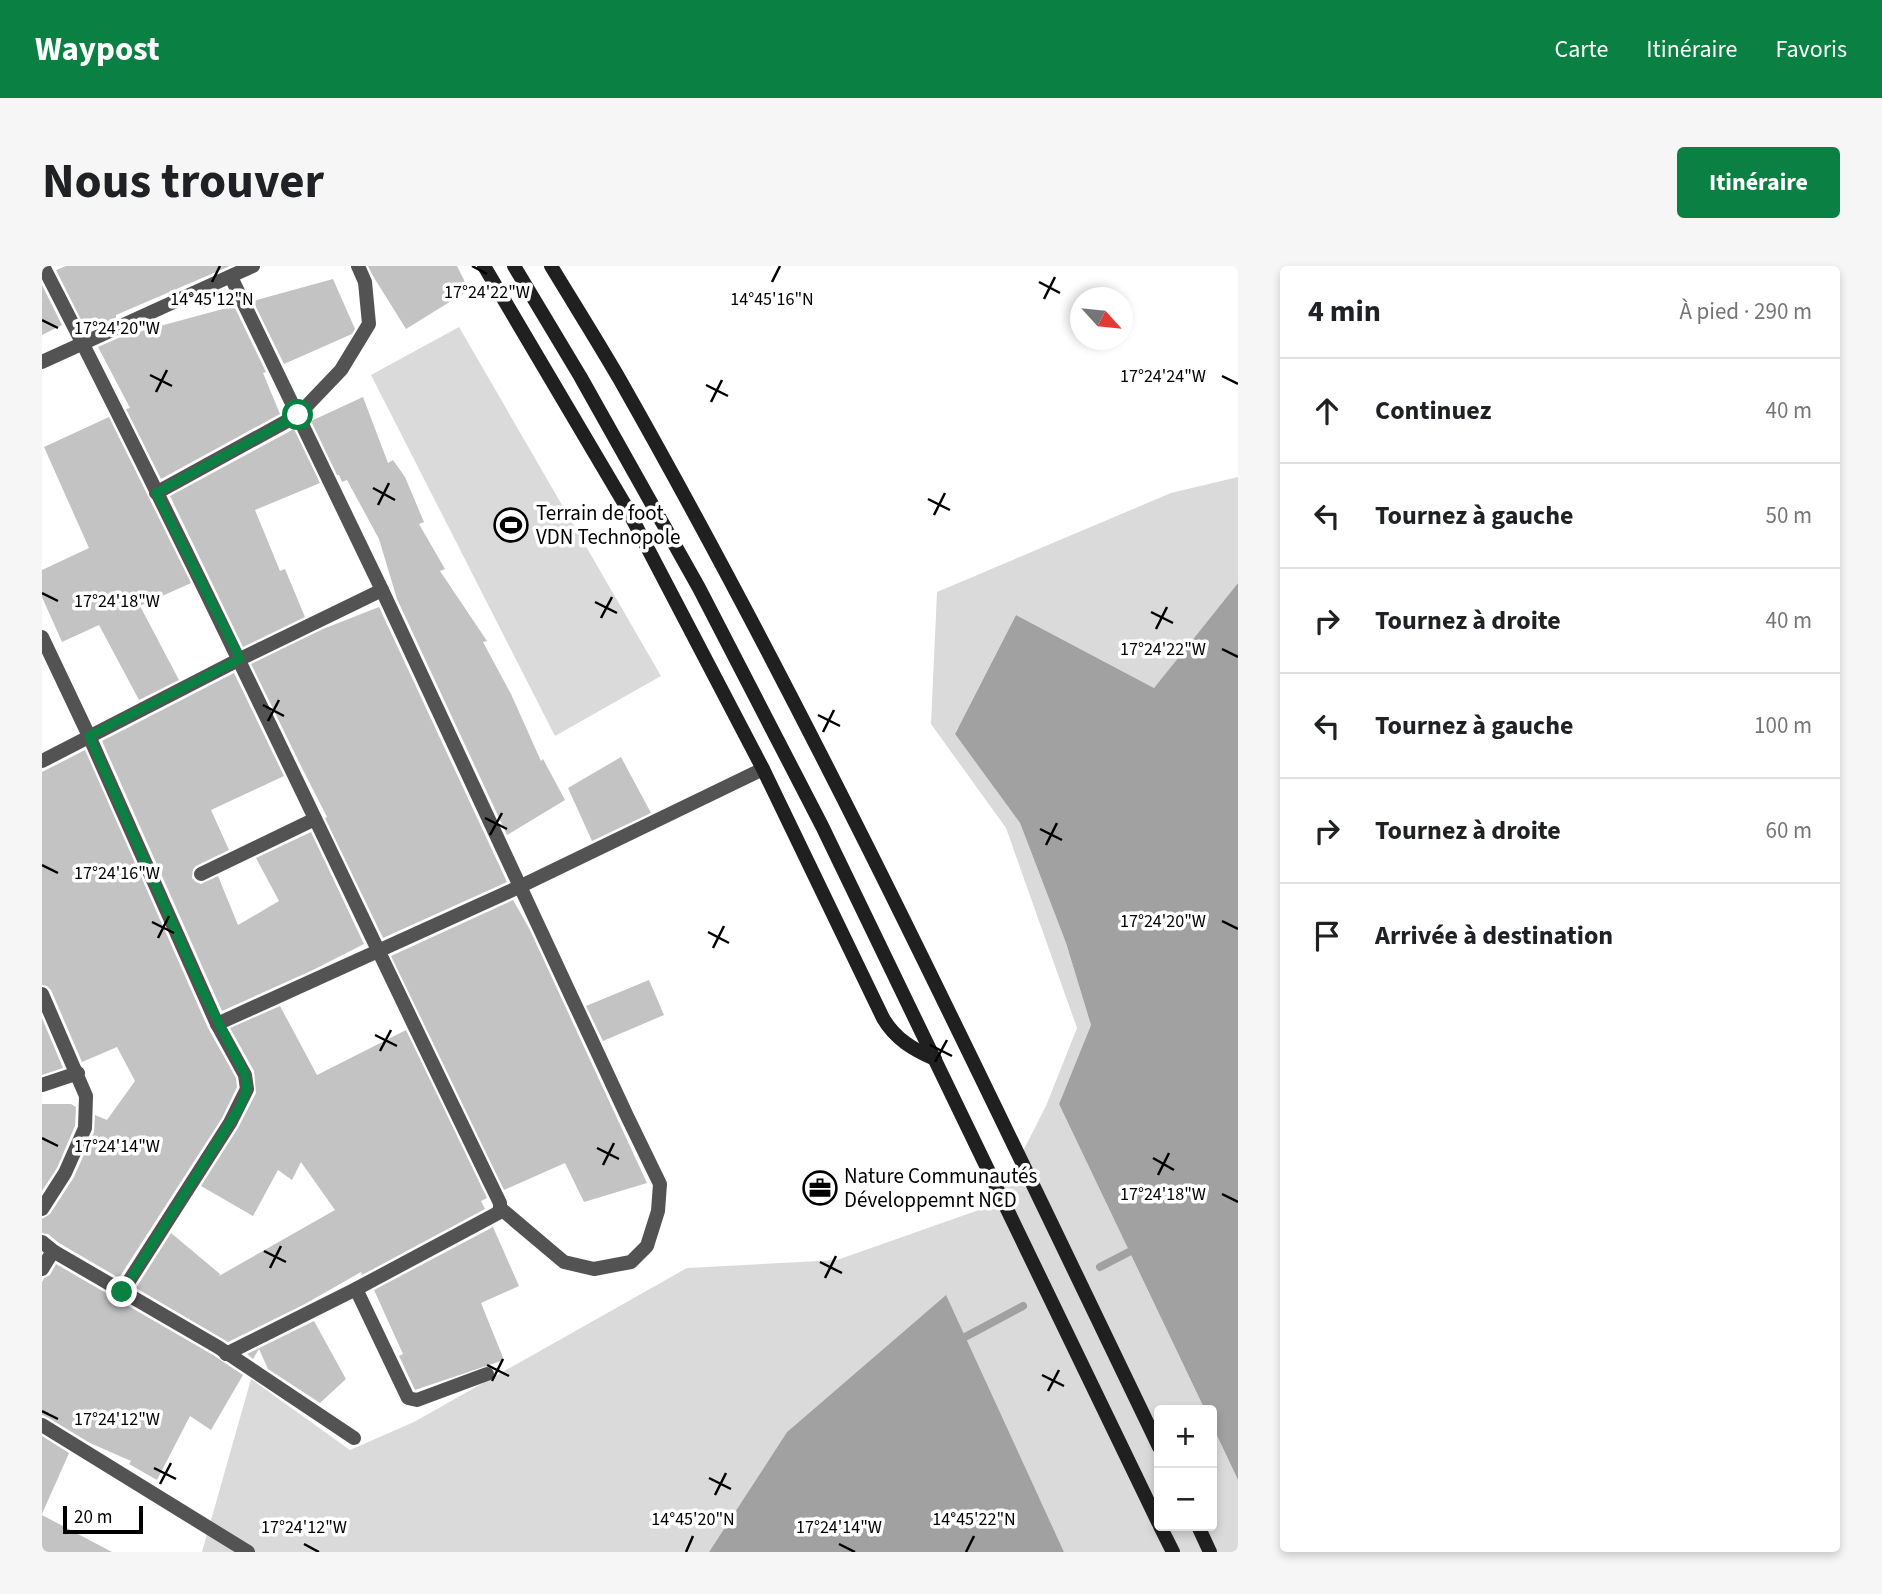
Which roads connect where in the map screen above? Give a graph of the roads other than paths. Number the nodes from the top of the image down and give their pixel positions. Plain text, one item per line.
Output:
1 (43, 266) edge
2 (253, 266) edge
3 (358, 266) edge
4 (484, 266) edge
5 (514, 266) edge
6 (551, 266) edge
7 (231, 276) junction
8 (83, 343) junction
9 (42, 362) edge
10 (298, 415) junction
11 (156, 493) junction
12 (382, 590) junction
13 (42, 637) edge
14 (240, 659) junction
15 (89, 736) junction
16 (42, 761) edge
17 (763, 769) junction
18 (315, 818) junction
19 (201, 874) dead end
20 (519, 887) junction
21 (378, 952) junction
22 (42, 994) edge
23 (218, 1024) junction
24 (935, 1059) junction
25 (78, 1073) junction
26 (42, 1085) edge
27 (500, 1208) junction
28 (42, 1209) edge
29 (47, 1247) edge
30 (42, 1269) edge
31 (355, 1289) junction
32 (122, 1292) junction
33 (226, 1354) junction
34 (487, 1374) dead end
35 (42, 1425) edge
36 (1154, 1437) edge
37 (354, 1438) dead end
38 (1154, 1513) edge
39 (1163, 1531) edge
40 (1200, 1531) edge
41 (248, 1552) edge
42 (1173, 1552) edge
43 (1210, 1552) edge

1 - 8 street
2 - 7 street
3 - 10 street
4 - 17 main road
5 - 24 main road
6 - 36 main road
7 - 8 street
7 - 10 street
8 - 9 street
8 - 11 street
10 - 11 street
10 - 12 street
11 - 14 street
12 - 14 street
12 - 20 street
13 - 15 street
14 - 15 street
14 - 18 street
15 - 16 street
15 - 23 street
17 - 20 street
17 - 24 main road
18 - 19 street
18 - 21 street
20 - 21 street
20 - 27 street
21 - 23 street
21 - 27 street
22 - 25 street
23 - 32 street
24 - 38 main road
25 - 26 street
25 - 28 street
27 - 31 street
29 - 30 street
29 - 32 street
31 - 33 street
31 - 34 street
32 - 33 street
33 - 37 street
35 - 41 street
39 - 42 main road
40 - 43 main road

